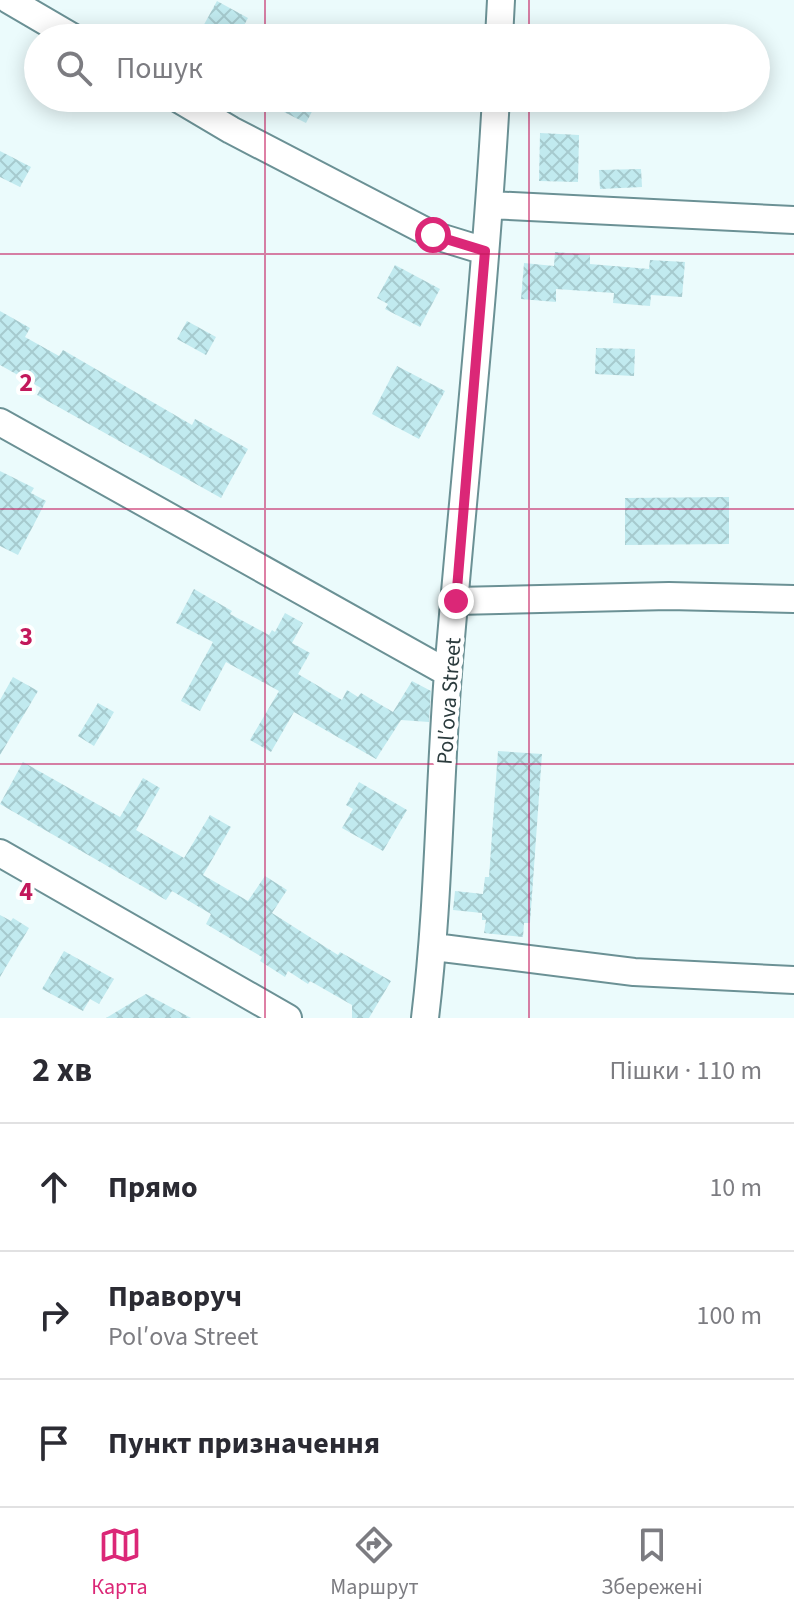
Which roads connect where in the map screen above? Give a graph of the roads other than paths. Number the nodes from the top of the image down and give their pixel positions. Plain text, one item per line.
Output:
1 (9, 0) edge
2 (501, 0) edge
3 (50, 24) edge
4 (500, 24) edge
5 (201, 112) edge
6 (495, 112) edge
7 (490, 205) junction
8 (794, 220) edge
9 (485, 251) junction
10 (0, 422) edge
11 (794, 599) edge
12 (456, 601) junction
13 (448, 673) junction
14 (0, 853) edge
15 (434, 947) junction
16 (794, 980) edge
17 (288, 1018) edge
18 (425, 1018) edge

1 - 3 street
2 - 4 street
5 - 9 street
6 - 7 street, Polʹova Street
7 - 8 street
7 - 9 street, Polʹova Street
9 - 12 street, Polʹova Street
10 - 13 street
11 - 12 street
12 - 13 street, Polʹova Street
13 - 15 street, Polʹova Street
14 - 17 street
15 - 16 street
15 - 18 street, Polʹova Street

